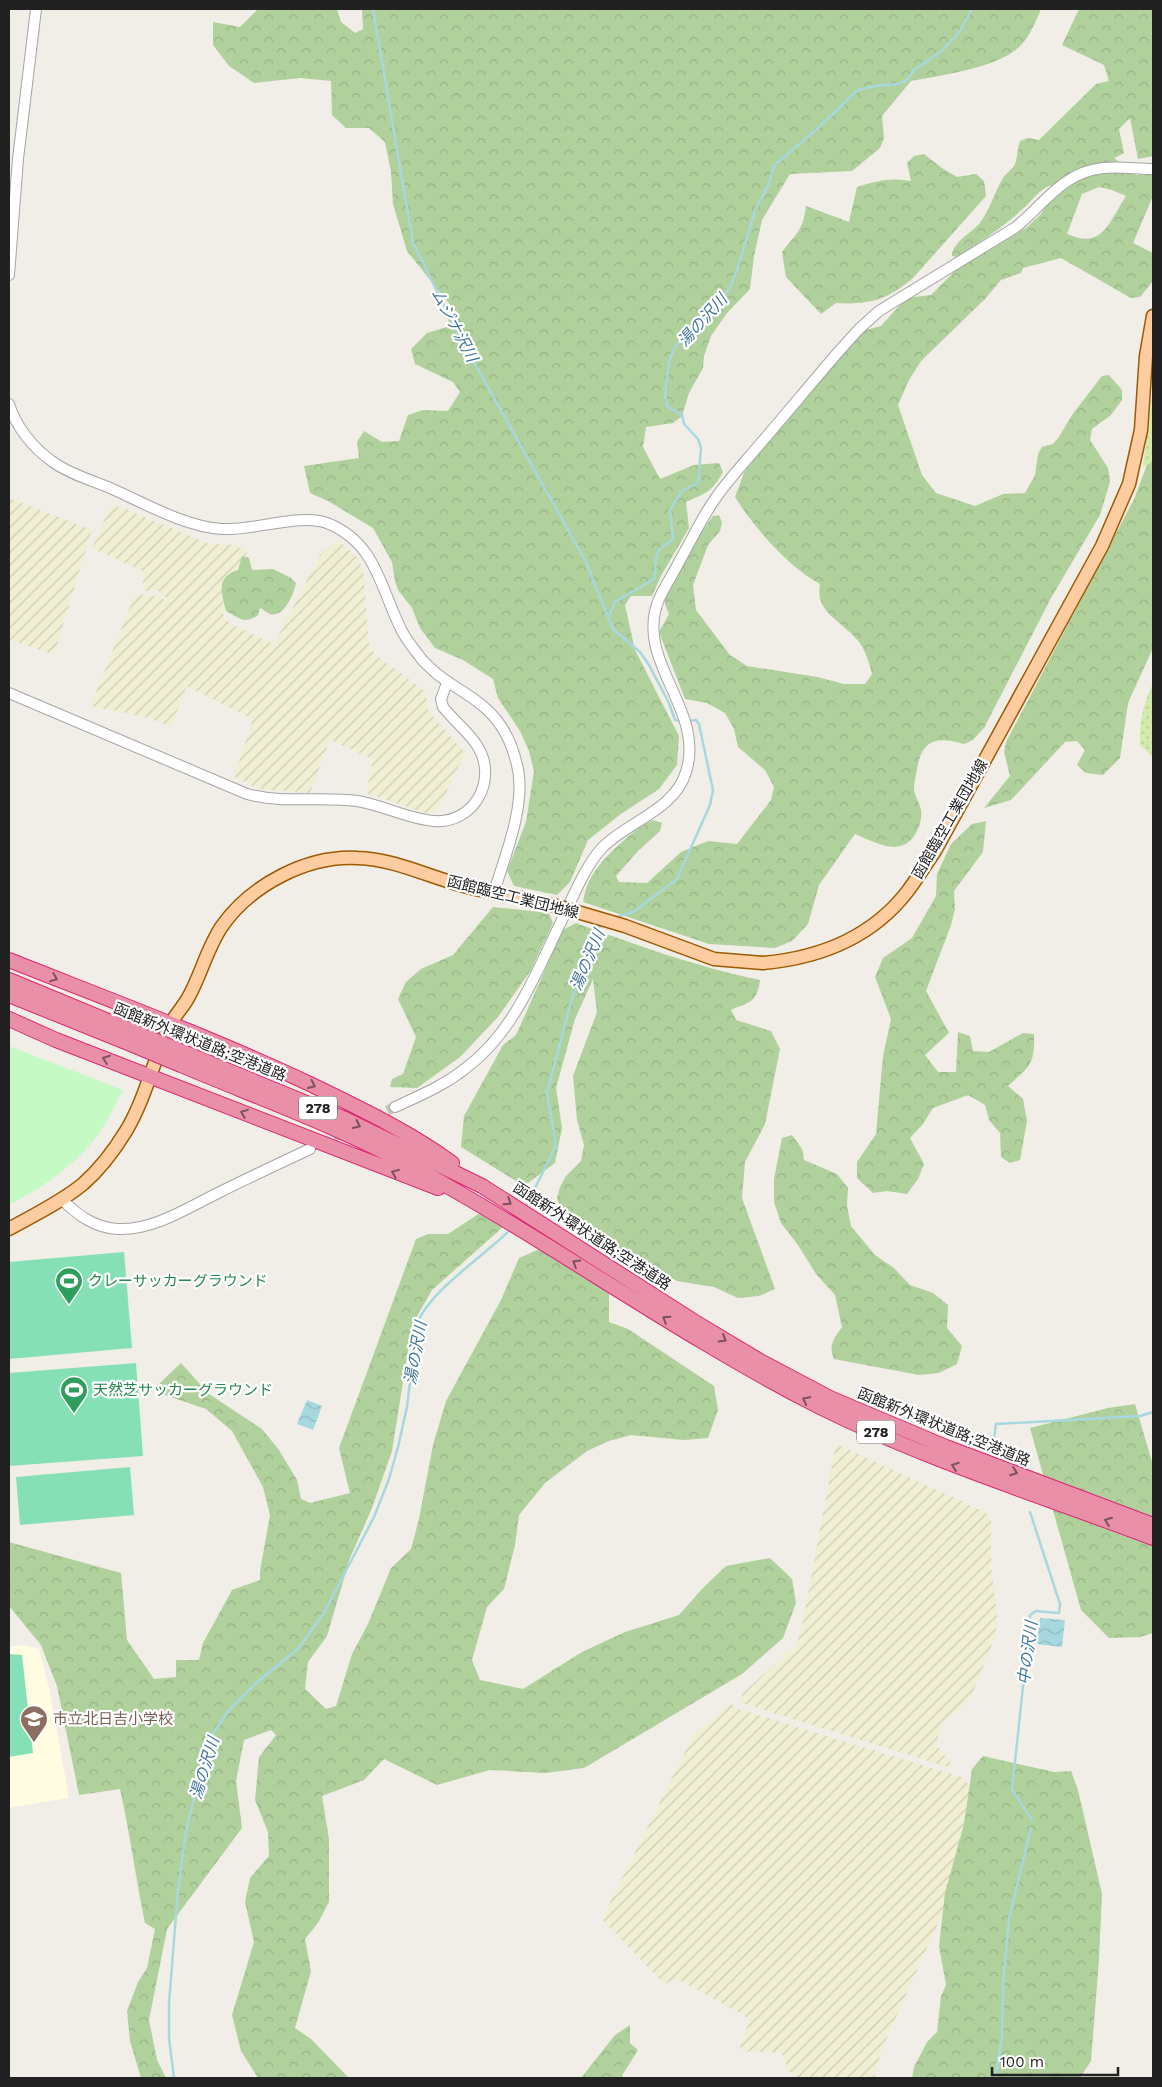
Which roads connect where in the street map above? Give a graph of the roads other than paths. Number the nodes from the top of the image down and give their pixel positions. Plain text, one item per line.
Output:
1 (36, 9) edge
2 (1153, 169) edge
3 (9, 275) edge
4 (1153, 316) edge
5 (9, 404) edge
6 (447, 682) junction
7 (9, 693) edge
8 (494, 892) junction
9 (9, 960) edge
10 (9, 980) edge
11 (9, 996) edge
12 (9, 1019) edge
13 (171, 1023) junction
14 (140, 1041) junction
15 (182, 1059) junction
16 (151, 1076) junction
17 (395, 1107) tunnel mouth
18 (310, 1149) tunnel mouth
19 (452, 1167) junction
20 (441, 1186) junction
21 (61, 1199) junction
22 (9, 1228) edge
23 (620, 1282) junction
24 (1153, 1525) edge
25 (1153, 1538) edge

1 - 3 street
2 - 17 street
4 - 8 main road, 函館臨空工業団地線, bridge
5 - 6 street
6 - 7 street
6 - 8 street
8 - 13 main road, 函館臨空工業団地線
9 -> 13 highway
10 - 14 highway, 函館新外環状道路;空港道路 / 278
11 - 14 highway, 函館新外環状道路;空港道路 / 278
16 -> 12 highway
13 - 16 main road, 函館臨空工業団地線
13 -> 19 highway
14 - 15 highway, 函館新外環状道路;空港道路 / 278, bridge
15 -> 19 highway, 函館新外環状道路;空港道路 / 278
15 - 20 highway, 函館新外環状道路;空港道路 / 278
20 -> 16 highway
16 - 21 main road, 函館臨空工業団地線
18 - 21 street
19 -> 23 highway, 函館新外環状道路;空港道路 / 278
23 -> 20 highway, 函館新外環状道路;空港道路 / 278
21 - 22 main road, 函館臨空工業団地線
23 -> 24 highway, 函館新外環状道路;空港道路 / 278
25 -> 23 highway, 函館新外環状道路;空港道路 / 278

